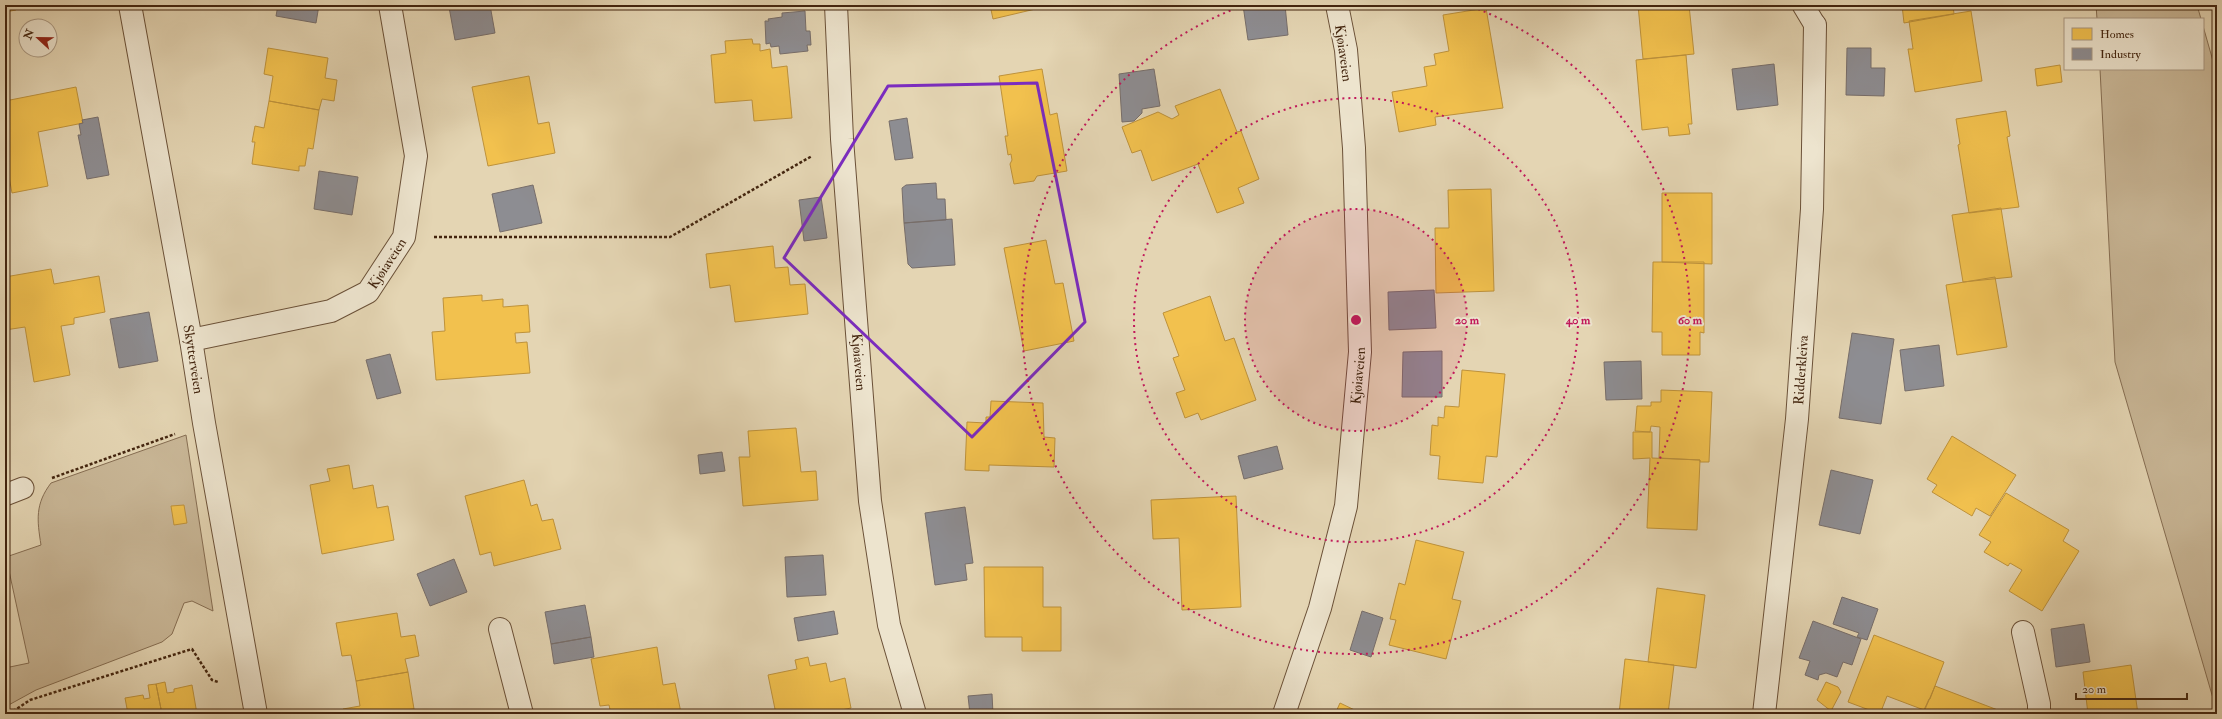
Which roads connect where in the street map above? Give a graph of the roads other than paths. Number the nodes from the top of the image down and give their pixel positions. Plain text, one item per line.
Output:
1 (130, 5) edge
2 (390, 5) edge
3 (836, 5) edge
4 (1337, 5) edge
5 (1803, 5) edge
6 (1816, 15) edge
7 (191, 340) junction
8 (500, 629) dead end
9 (2023, 632) dead end
10 (256, 714) edge
11 (522, 714) edge
12 (915, 714) edge
13 (1284, 714) edge
14 (1764, 714) edge
15 (2039, 714) edge

1 - 7 street, Skytterveien
2 - 7 street, Kjøiaveien
3 - 12 street, Kjøiaveien
4 - 13 street, Kjøiaveien
5 - 6 lane
6 - 14 street, Ridderkleiva
7 - 10 street, Skytterveien
8 - 11 street
9 - 15 street

